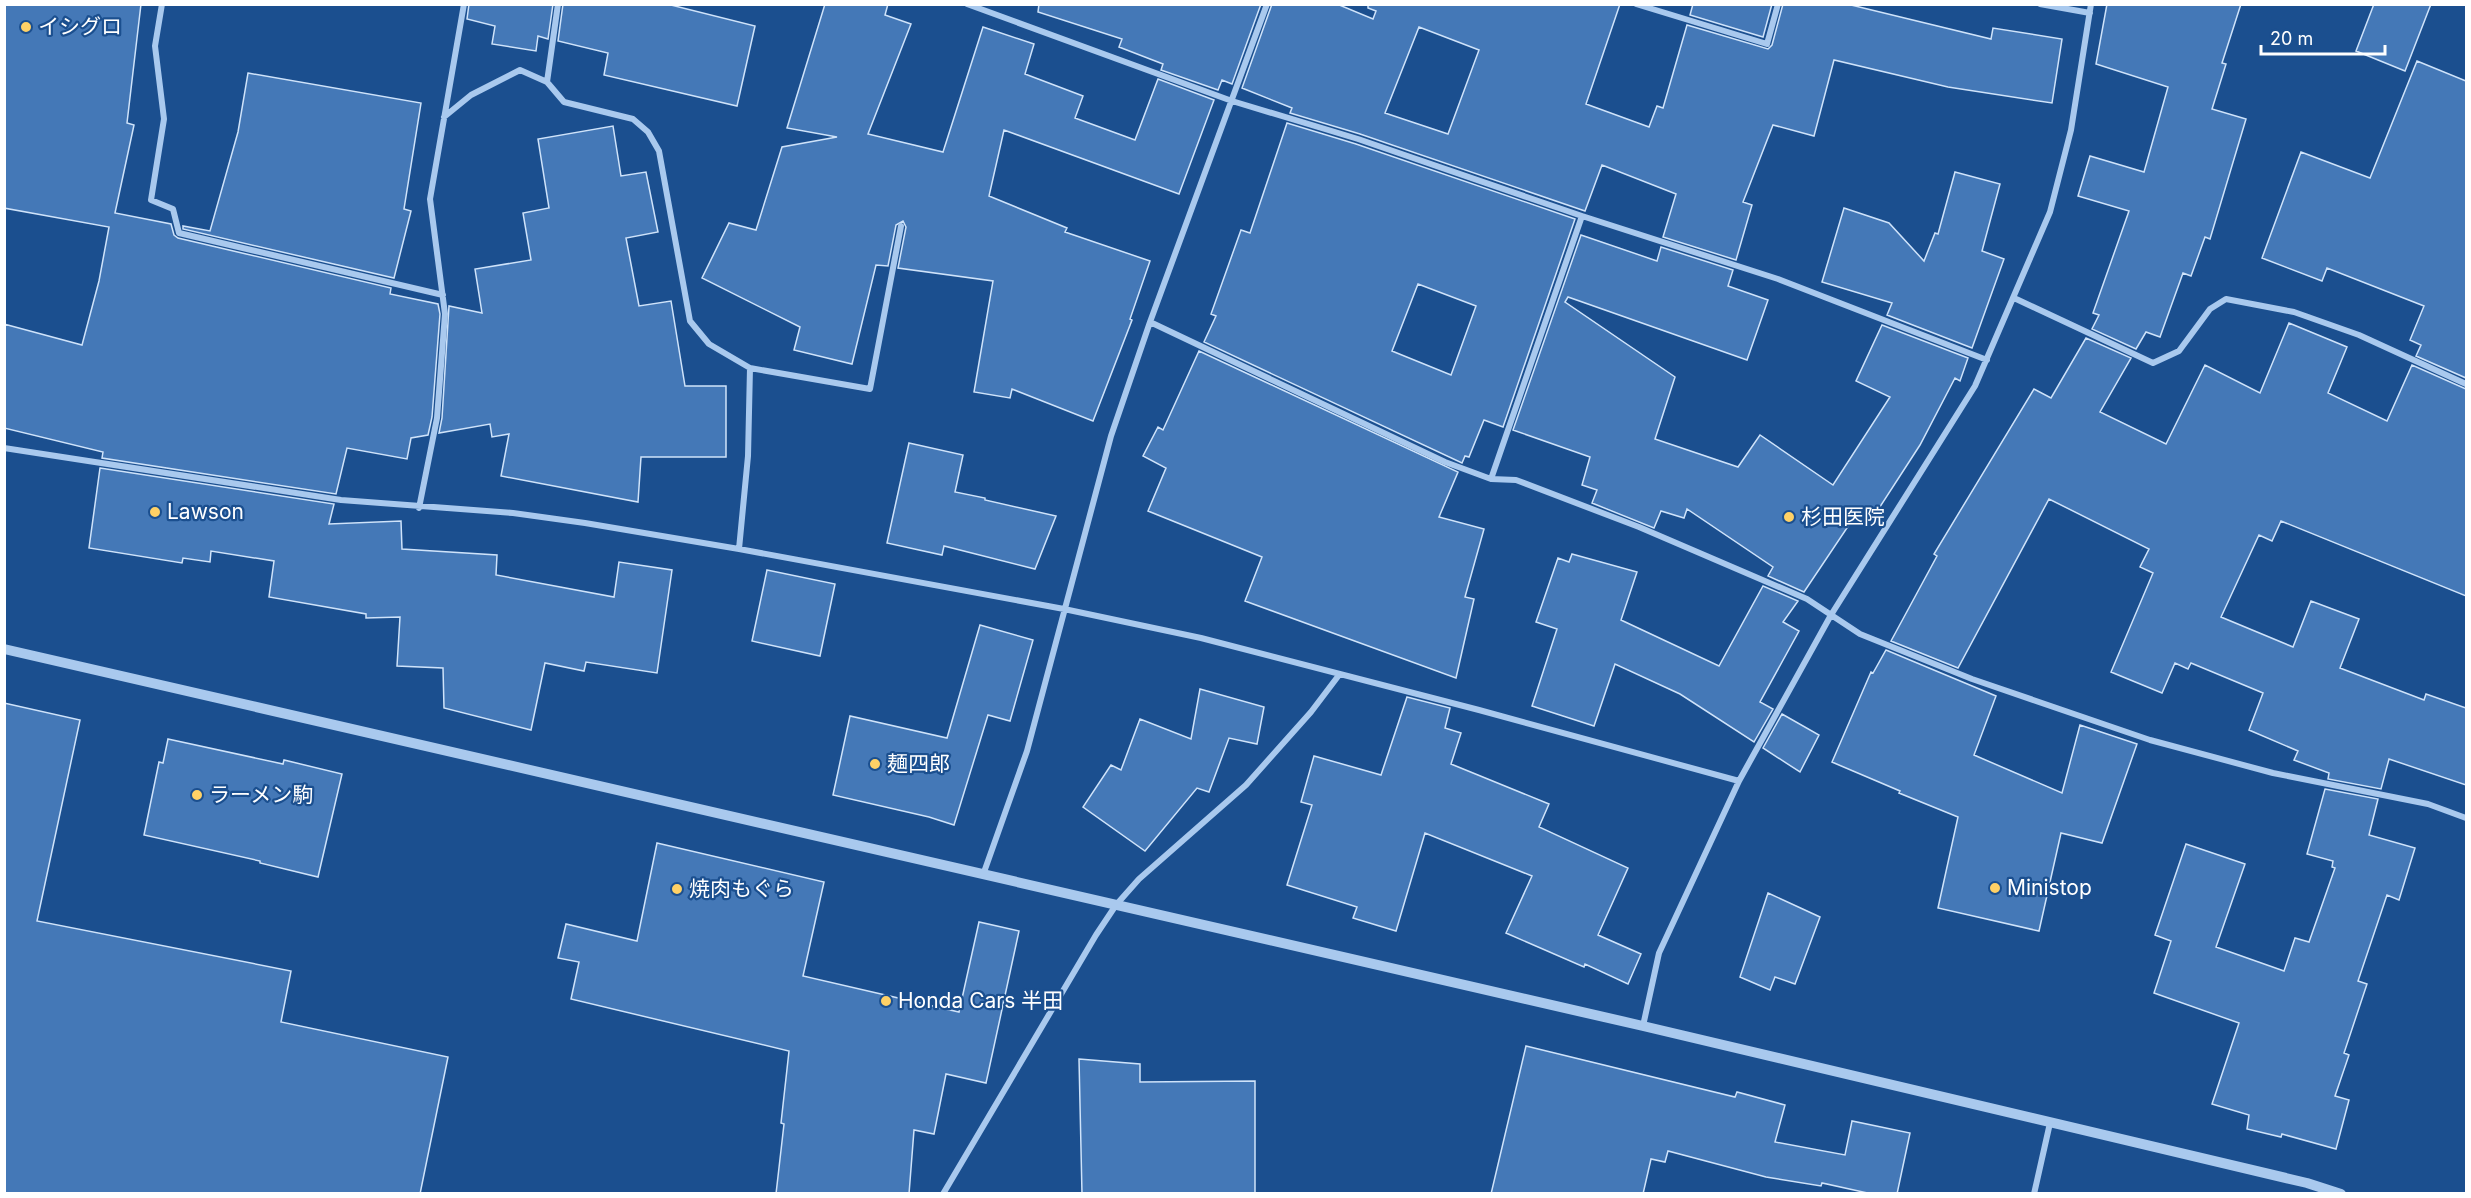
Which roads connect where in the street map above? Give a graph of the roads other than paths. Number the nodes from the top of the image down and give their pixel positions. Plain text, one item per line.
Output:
1 (162, 4) edge
2 (464, 4) edge
3 (558, 4) edge
4 (967, 4) edge
5 (1267, 4) edge
6 (1636, 4) edge
7 (1779, 4) edge
8 (2040, 4) edge
9 (2091, 4) edge
10 (2090, 13) junction
11 (547, 82) junction
12 (1232, 101) junction
13 (444, 117) junction
14 (1582, 216) junction
15 (902, 226) dead end
16 (443, 295) junction
17 (2014, 297) junction
18 (1150, 322) junction
19 (1987, 360) junction
20 (750, 368) junction
21 (2466, 384) edge
22 (4, 448) edge
23 (1491, 479) junction
24 (419, 508) junction
25 (739, 549) junction
26 (1064, 609) junction
27 (1831, 615) junction
28 (4, 649) edge
29 (1339, 675) junction
30 (1739, 780) junction
31 (2466, 818) edge
32 (983, 875) junction
33 (1116, 905) junction
34 (1643, 1026) junction
35 (2050, 1124) junction
36 (943, 1194) edge
37 (2034, 1194) edge
38 (2341, 1194) edge

1 - 16 street
2 - 13 street
3 - 11 street
4 - 12 street
5 - 12 street
6 - 7 street
8 - 10 street
9 - 10 street
10 - 17 street
11 - 13 street
11 - 20 street
12 - 14 street
12 - 18 street
13 - 16 street
14 - 19 street
14 - 23 street
15 - 20 street
16 - 24 street
17 - 19 street
17 - 21 street
18 - 23 street
18 - 26 street
19 - 27 street
20 - 25 street
22 - 24 street
23 - 27 street
24 - 25 street
25 - 26 street
26 - 29 street
26 - 32 street
27 - 30 street
27 - 31 street
28 - 32 street
29 - 30 street
29 - 33 street
30 - 34 street
32 - 33 street
33 - 34 street
33 - 36 street
34 - 35 street
35 - 37 street
35 - 38 street

